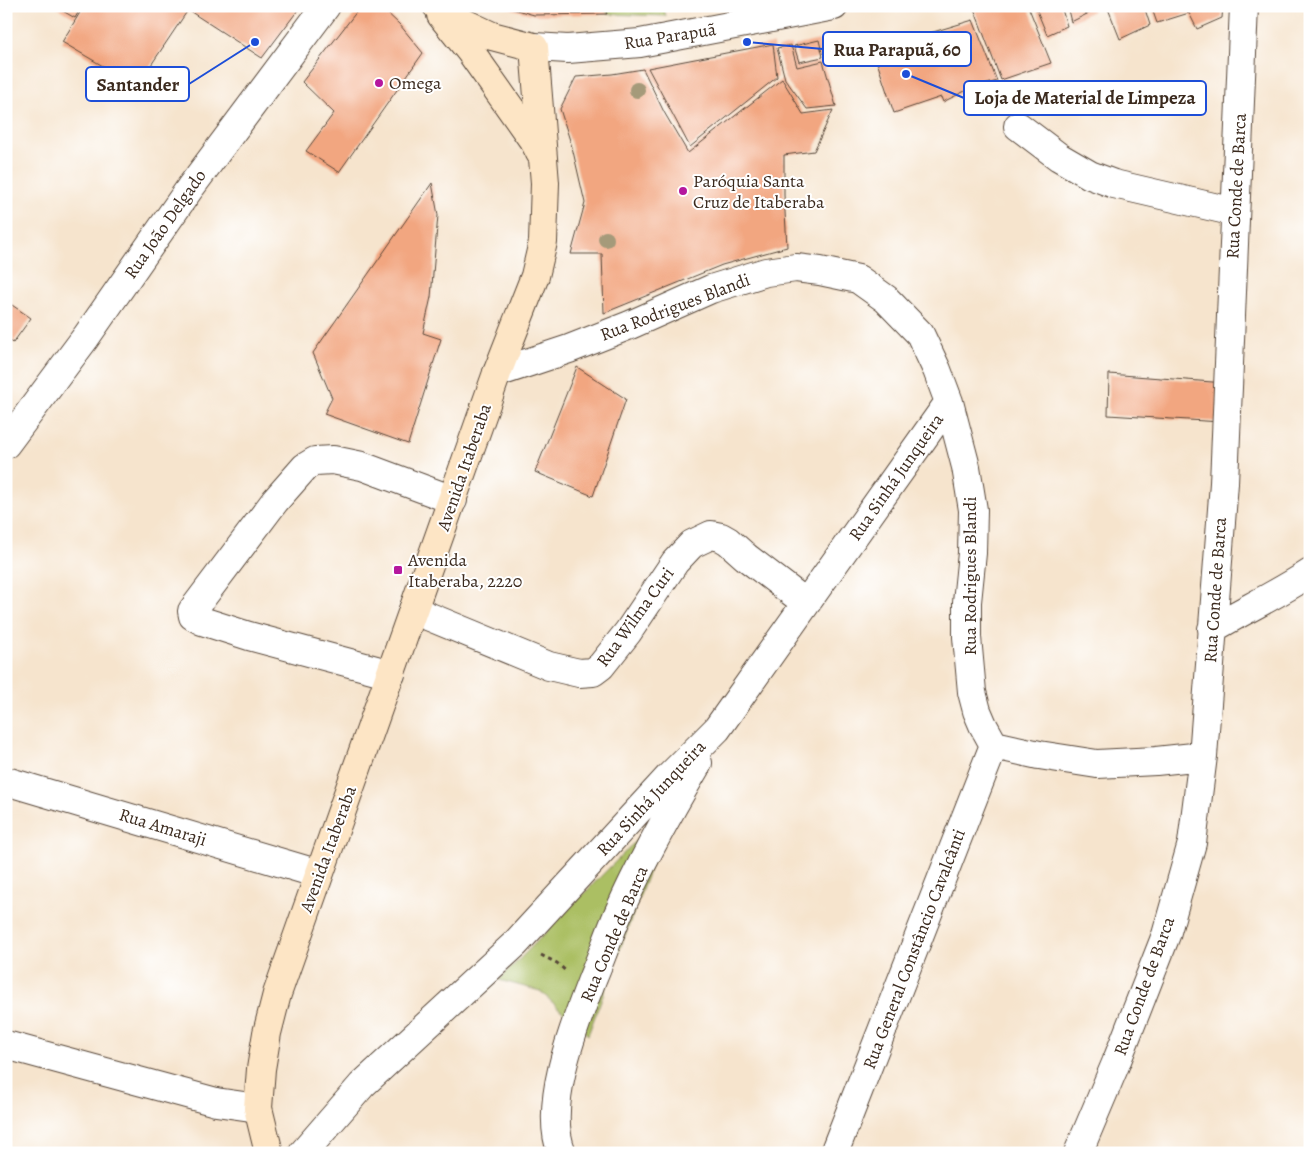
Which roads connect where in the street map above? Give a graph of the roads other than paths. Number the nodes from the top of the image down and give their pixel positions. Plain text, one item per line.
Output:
1 (326, 6) edge
2 (436, 6) edge
3 (1244, 6) edge
4 (827, 7) edge
5 (534, 47) junction
6 (1018, 126) dead end
7 (543, 158) junction
8 (1235, 212) junction
9 (497, 373) junction
10 (949, 402) junction
11 (6, 444) edge
12 (453, 500) junction
13 (1310, 573) edge
14 (806, 603) junction
15 (413, 610) junction
16 (1212, 629) junction
17 (391, 674) junction
18 (717, 729) junction
19 (994, 744) junction
20 (1203, 756) junction
21 (6, 781) edge
22 (319, 874) junction
23 (6, 1045) edge
24 (258, 1108) junction
25 (269, 1153) edge
26 (303, 1153) edge
27 (562, 1153) edge
28 (834, 1153) edge
29 (1078, 1153) edge

1 - 11 street, Rua João Delgado
2 - 5 main road
2 - 7 main road
3 - 8 street, Rua Conde de Barca
4 - 5 street, Rua Parapuã
5 - 7 main road, Avenida Itaberaba
6 - 8 street
7 - 9 main road, Avenida Itaberaba
8 - 16 street, Rua Conde de Barca
9 - 10 street, Rua Rodrigues Blandi
9 - 12 main road, Avenida Itaberaba
10 - 14 street, Rua Sinhá Junqueira
10 - 19 street, Rua Rodrigues Blandi
12 - 15 main road, Avenida Itaberaba
12 - 17 street
13 - 16 street
14 - 15 street, Rua Wilma Curi
14 - 18 street, Rua Sinhá Junqueira
15 - 17 main road, Avenida Itaberaba
16 - 20 street, Rua Conde de Barca
17 - 22 main road, Avenida Itaberaba
18 - 26 street, Rua Sinhá Junqueira
18 - 27 street, Rua Conde de Barca
19 - 20 street
19 - 28 street, Rua General Constâncio Cavalcânti
20 - 29 street, Rua Conde de Barca
21 - 22 street, Rua Amaraji
22 - 24 main road, Avenida Itaberaba
23 - 24 street
24 - 25 main road, Avenida Itaberaba

